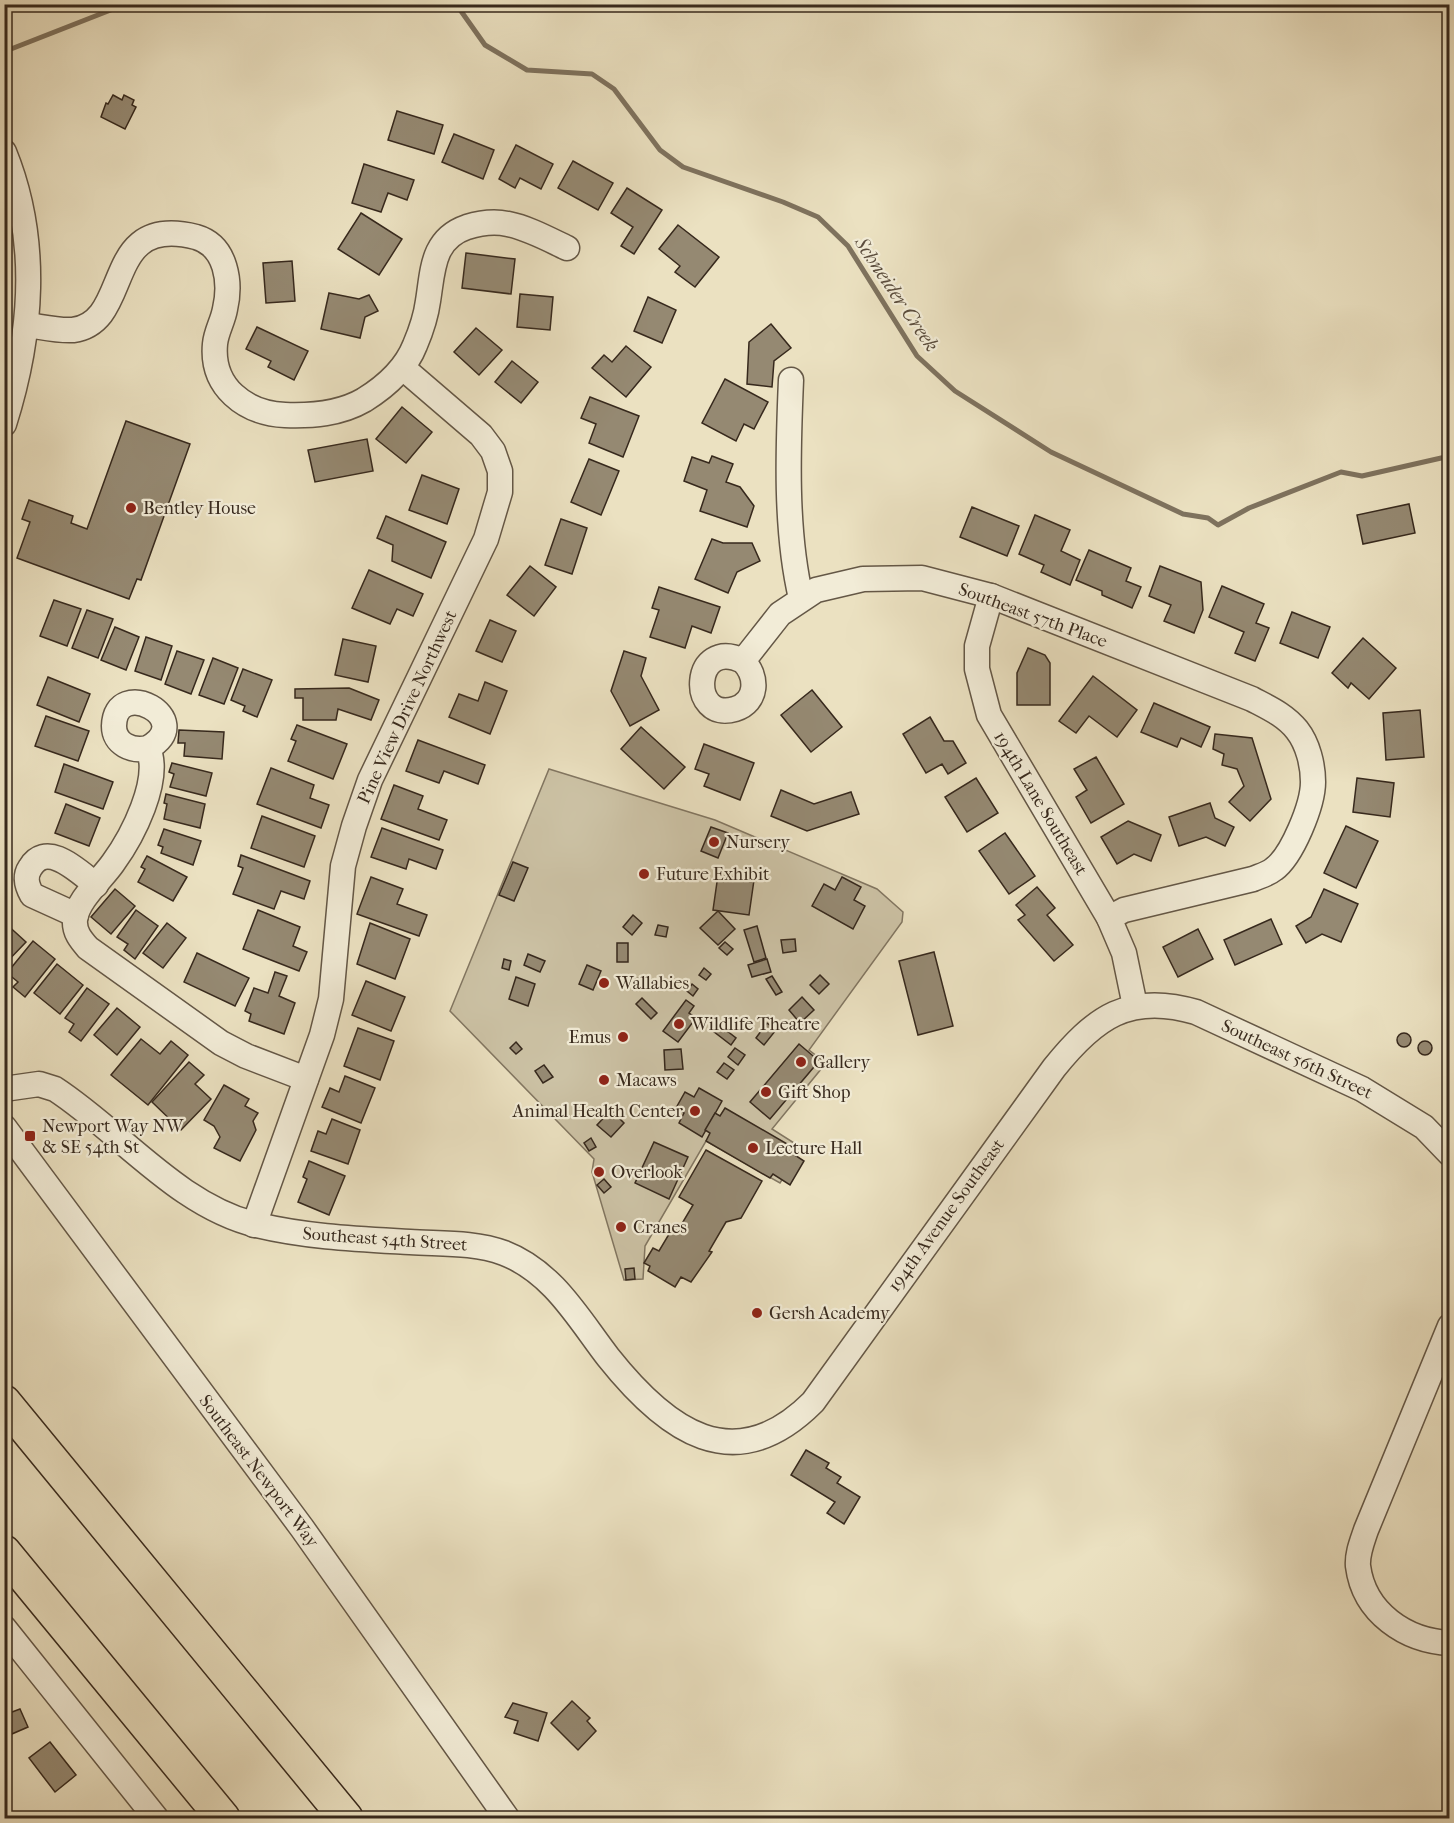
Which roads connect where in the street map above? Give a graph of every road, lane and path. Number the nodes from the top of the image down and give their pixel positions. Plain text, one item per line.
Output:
1 (4, 152) edge
2 (567, 248) dead end
3 (28, 325) junction
4 (403, 368) junction
5 (791, 380) dead end
6 (4, 424) edge
7 (991, 596) junction
8 (801, 598) junction
9 (743, 661) dead end
10 (148, 748) dead end
11 (96, 885) junction
12 (76, 915) junction
13 (1109, 918) junction
14 (1135, 1006) junction
15 (306, 1079) junction
16 (4, 1089) edge
17 (4, 1127) edge
18 (1447, 1151) edge
19 (254, 1225) junction
20 (1449, 1326) edge
21 (4, 1402) edge
22 (698, 1436) joint
23 (4, 1552) edge
24 (4, 1628) edge
25 (1449, 1643) edge
26 (156, 1818) edge
27 (223, 1818) edge
28 (346, 1818) edge
29 (507, 1818) edge

1 - 3 street
2 - 4 street
3 - 4 street
3 - 6 street
4 - 15 street, Pine View Drive Northwest
5 - 8 street
7 - 8 street, Southeast 57th Place
7 - 13 street, 194th Lane Southeast
7 - 13 street, Southeast 57th Place
8 - 9 street, Southeast 57th Place
10 - 11 street
11 - 12 street
11 - 12 street
12 - 15 street
13 - 14 street, 194th Lane Southeast
14 - 18 street, Southeast 56th Street
14 - 22 street, 194th Avenue Southeast
15 - 19 street, Pine View Drive Northwest
16 - 19 street, Southeast 54th Street
17 - 29 street, Southeast Newport Way
19 - 22 street, Southeast 54th Street
20 - 25 street
21 - 28 highway
23 - 27 highway
24 - 26 street

